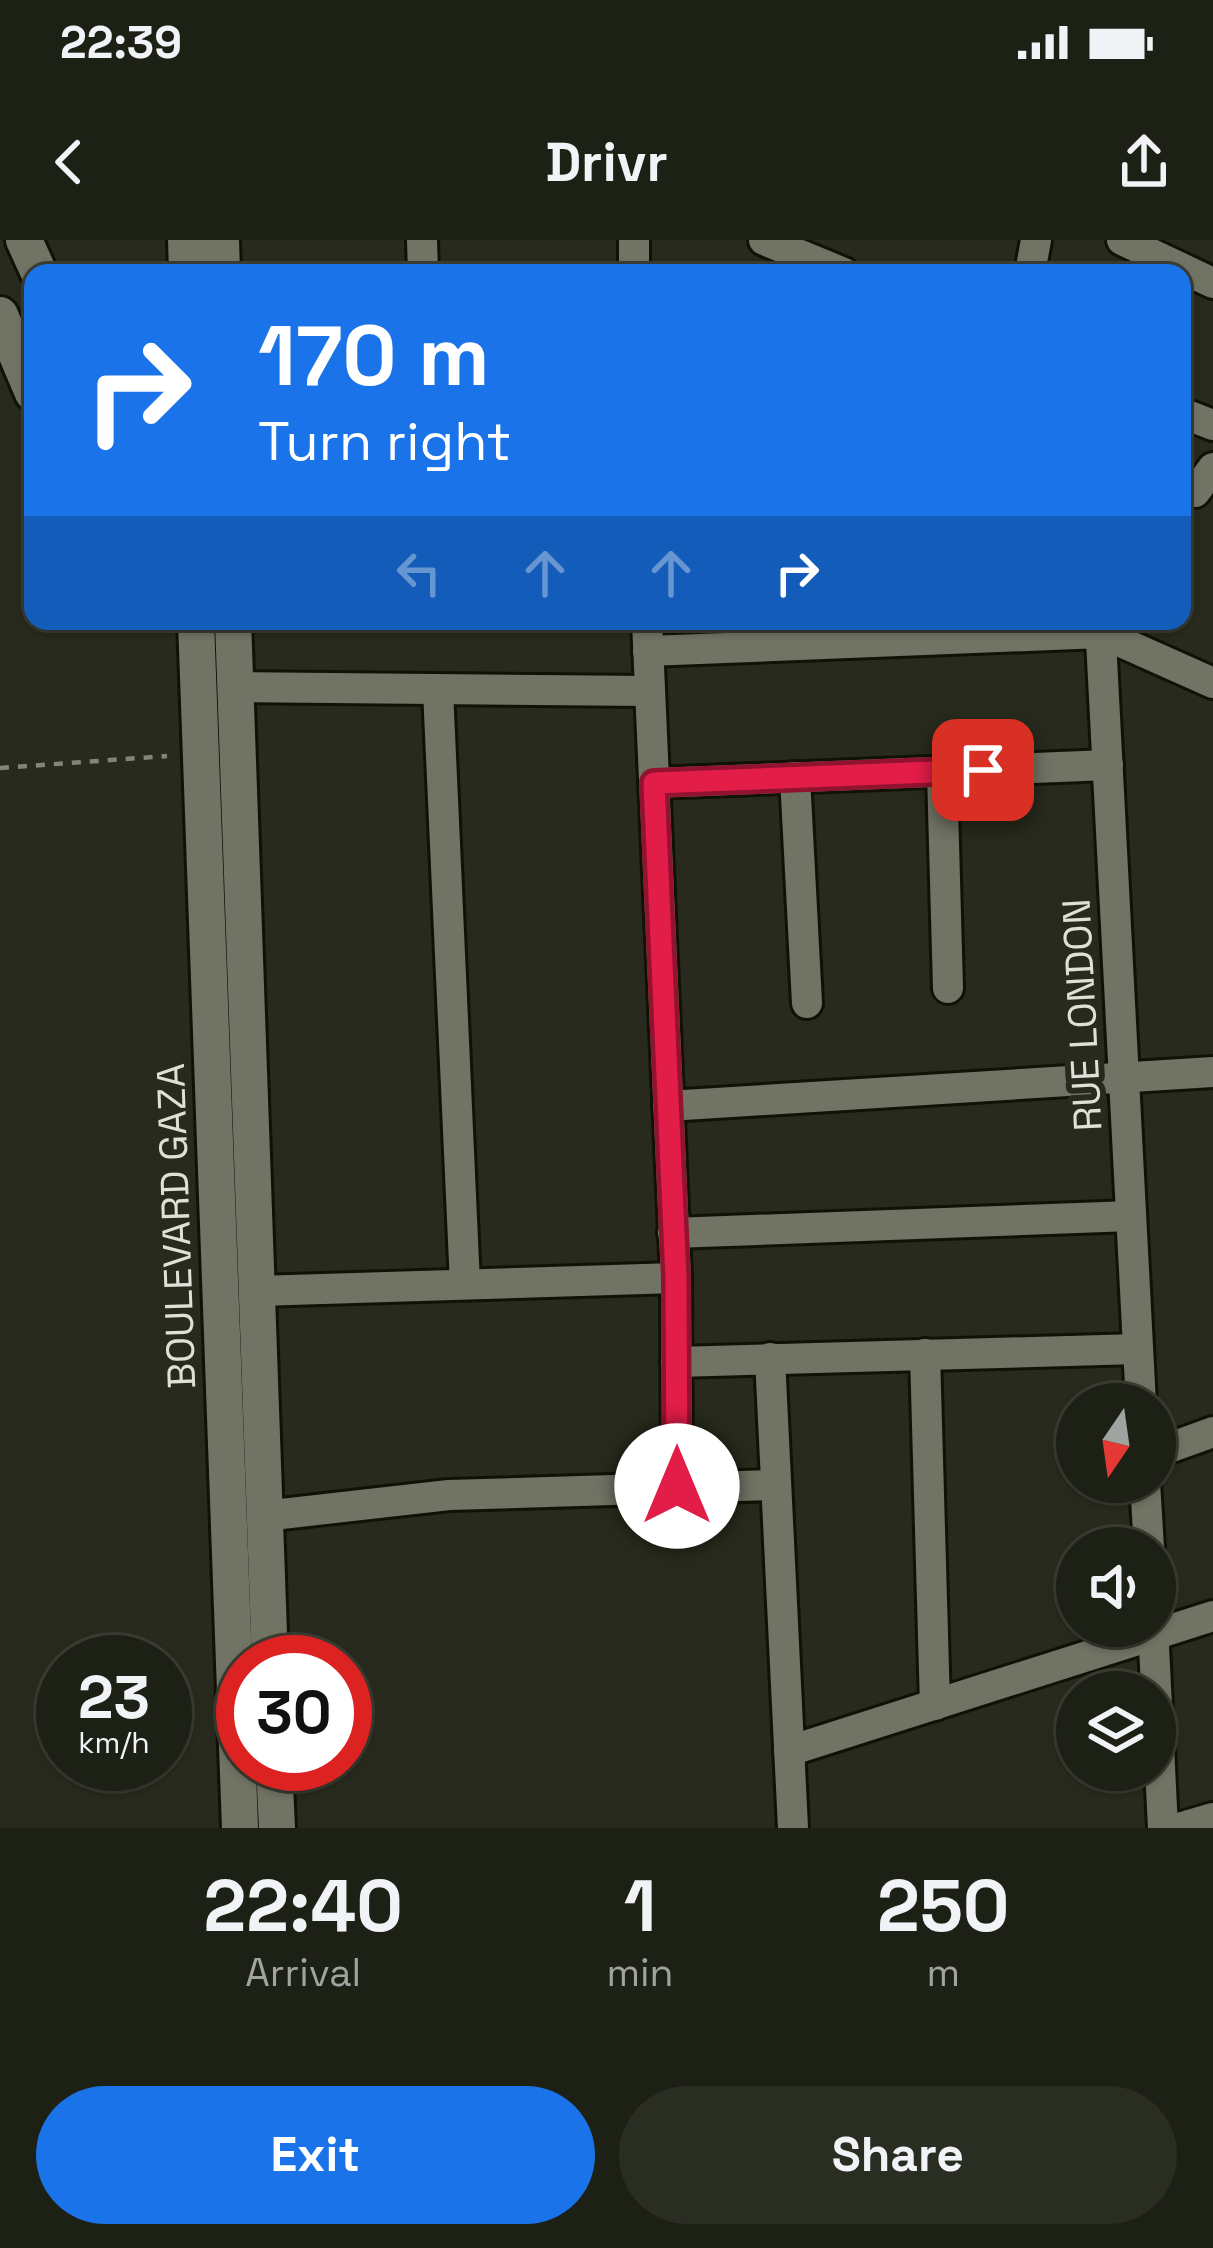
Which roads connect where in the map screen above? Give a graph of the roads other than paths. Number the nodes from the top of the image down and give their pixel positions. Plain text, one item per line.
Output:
1 (764, 240) edge
2 (1122, 240) edge
3 (1173, 252) edge
4 (804, 264) edge
5 (0, 315) edge
6 (24, 371) edge
7 (1213, 468) edge
8 (1191, 492) edge
9 (196, 630) edge
10 (233, 630) edge
11 (949, 630) edge
12 (1100, 630) edge
13 (1106, 630) edge
14 (647, 636) edge
15 (1213, 683) edge
16 (236, 687) junction
17 (439, 690) junction
18 (650, 691) junction
19 (1108, 765) junction
20 (942, 772) junction
21 (795, 777) junction
22 (654, 783) junction
23 (948, 988) dead end
24 (807, 1003) dead end
25 (1213, 1072) edge
26 (1124, 1078) junction
27 (668, 1106) junction
28 (1131, 1216) junction
29 (674, 1233) junction
30 (676, 1278) junction
31 (465, 1284) junction
32 (258, 1291) junction
33 (1138, 1349) junction
34 (925, 1354) junction
35 (770, 1358) junction
36 (676, 1362) junction
37 (1140, 1383) edge
38 (1213, 1432) edge
39 (1176, 1445) edge
40 (776, 1485) junction
41 (677, 1486) junction
42 (264, 1516) junction
43 (1213, 1616) edge
44 (1176, 1625) edge
45 (269, 1635) edge
46 (1106, 1647) edge
47 (1154, 1647) edge
48 (935, 1705) junction
49 (789, 1751) junction
50 (275, 1791) edge
51 (1213, 1818) edge
52 (240, 1828) edge
53 (277, 1828) edge
54 (793, 1828) edge
55 (1163, 1828) edge
56 (1179, 1828) edge

1 - 4 street
2 - 3 street
5 - 6 street
7 - 8 street
9 - 52 street, BOULEVARD GAZA
10 - 16 street, BOULEVARD GAZA
11 - 14 street
12 - 19 street, RUE LONDON
13 - 15 street
14 - 18 street
16 - 17 street
16 - 32 street, BOULEVARD GAZA
17 - 18 street
17 - 31 street
18 - 22 street
19 - 20 street
19 - 26 street, RUE LONDON
20 - 21 street
20 - 23 street
21 - 22 street
21 - 24 street
22 - 27 street
25 - 26 street
26 - 27 street
26 - 28 street, RUE LONDON
27 - 29 street
28 - 29 street
28 - 33 street, RUE LONDON
29 - 30 street
30 - 31 street
30 - 36 street
31 - 32 street
32 - 42 street, BOULEVARD GAZA
33 - 34 street
33 - 37 street, RUE LONDON
34 - 35 street
34 - 48 street
35 - 36 street
35 - 40 street
36 - 41 street
38 - 39 street
40 - 41 street
40 - 49 street
41 - 42 street
42 - 45 street, BOULEVARD GAZA
43 - 44 street
46 - 48 street
47 - 55 street
48 - 49 street
49 - 54 street
50 - 53 street
51 - 56 street

